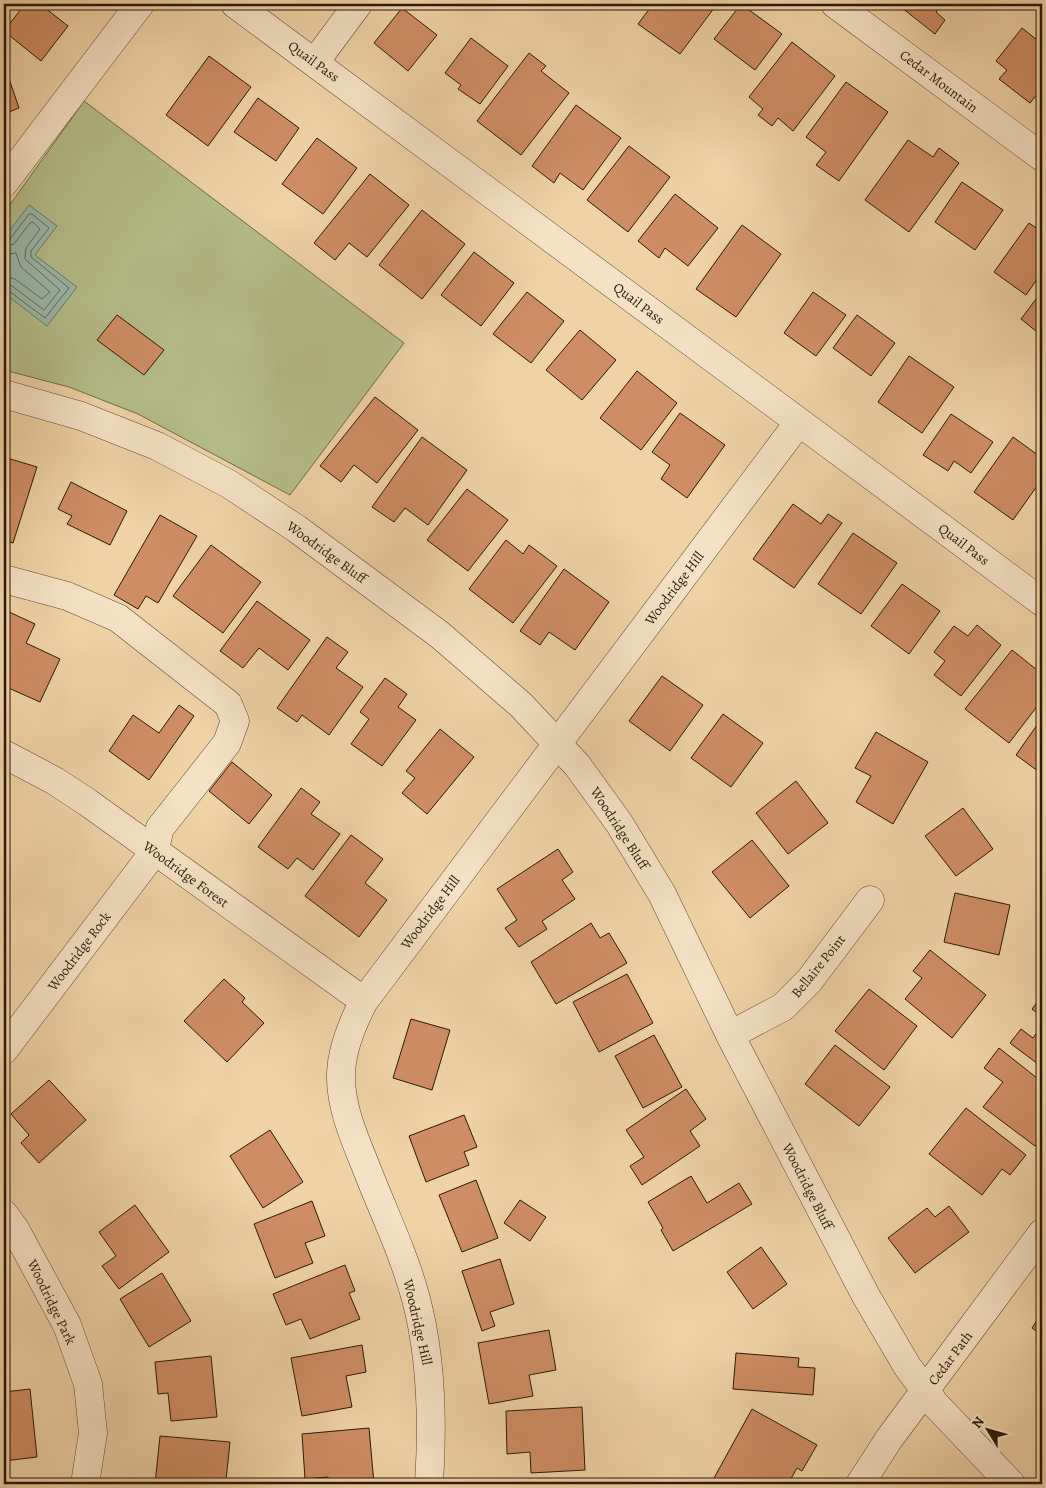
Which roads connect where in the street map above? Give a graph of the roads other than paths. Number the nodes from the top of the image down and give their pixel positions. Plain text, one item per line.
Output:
1 (140, 4) edge
2 (236, 4) edge
3 (358, 4) edge
4 (836, 4) edge
5 (315, 62) junction
6 (1042, 158) edge
7 (4, 183) edge
8 (4, 394) edge
9 (799, 422) junction
10 (4, 579) edge
11 (1042, 602) edge
12 (557, 744) junction
13 (4, 754) edge
14 (154, 852) junction
15 (870, 900) dead end
16 (364, 1000) junction
17 (730, 1035) junction
18 (4, 1050) edge
19 (4, 1214) edge
20 (1042, 1233) edge
21 (925, 1391) junction
22 (85, 1484) edge
23 (429, 1484) edge
24 (860, 1484) edge
25 (1011, 1484) edge

1 - 7 street
2 - 5 street, Quail Pass
3 - 5 street
4 - 6 street, Cedar Mountain
5 - 9 street, Quail Pass
8 - 12 street, Woodridge Bluff
9 - 11 street, Quail Pass
9 - 12 street, Woodridge Hill
10 - 14 street
12 - 16 street, Woodridge Hill
12 - 17 street, Woodridge Bluff
13 - 14 street, Woodridge Forest
14 - 16 street, Woodridge Forest
14 - 18 street, Woodridge Rock
15 - 17 street, Bellaire Point
16 - 23 street, Woodridge Hill
17 - 21 street, Woodridge Bluff
19 - 22 street, Woodridge Park
20 - 21 street, Cedar Path
21 - 24 street, Cedar Path
21 - 25 street, Woodridge Bluff

